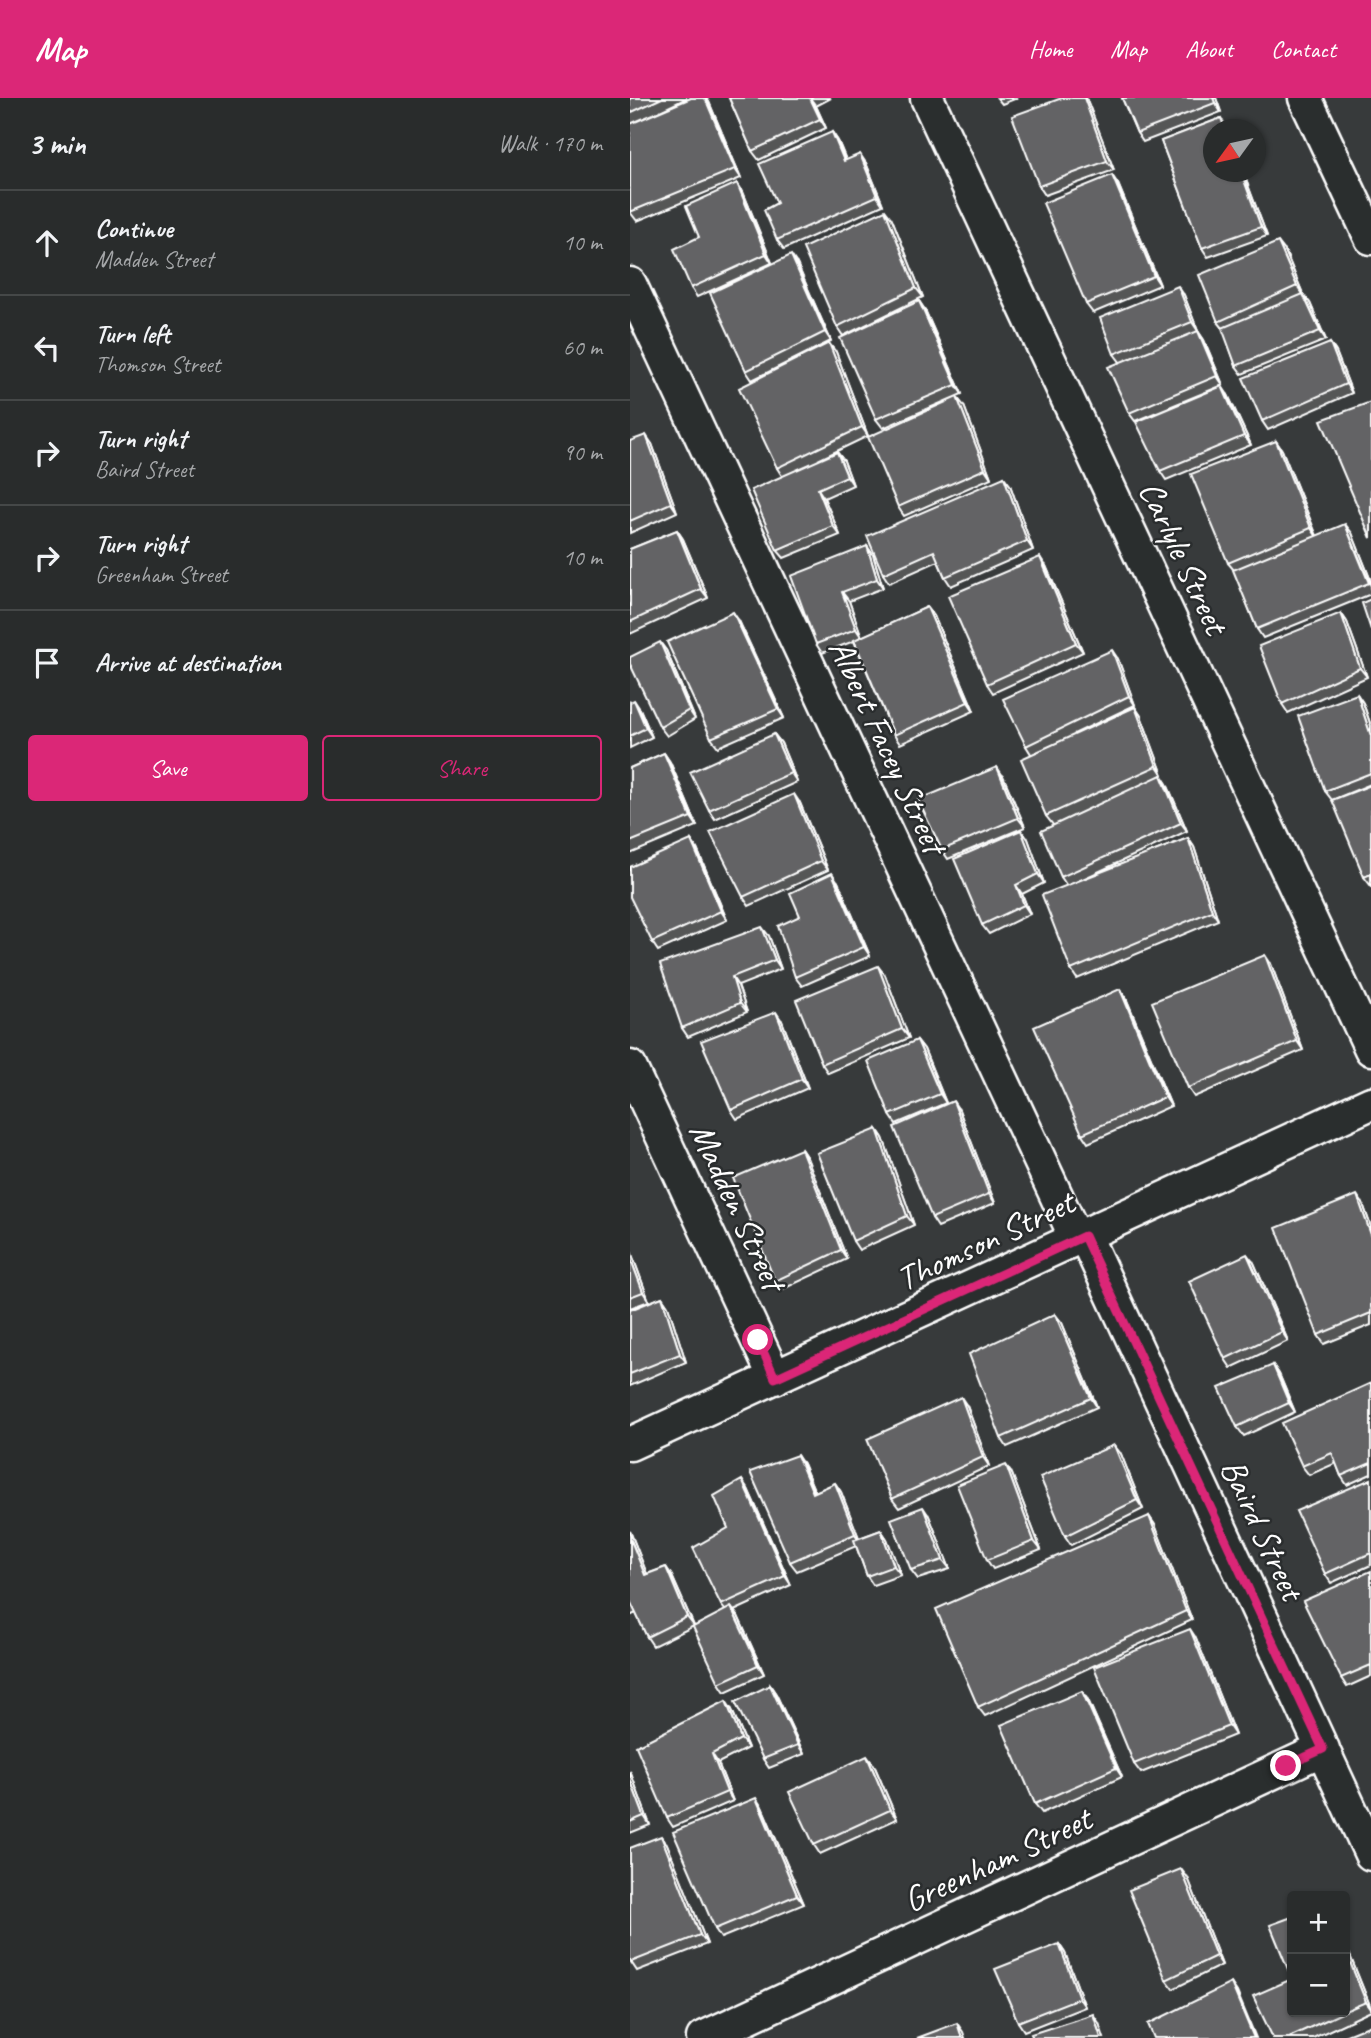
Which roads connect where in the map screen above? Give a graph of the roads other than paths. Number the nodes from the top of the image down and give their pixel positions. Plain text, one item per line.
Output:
1 (928, 98) edge
2 (1306, 98) edge
3 (1371, 238) edge
4 (630, 284) edge
5 (1371, 1049) edge
6 (630, 1066) edge
7 (1371, 1104) edge
8 (1081, 1238) junction
9 (775, 1378) junction
10 (630, 1444) edge
11 (1323, 1749) junction
12 (1371, 1854) edge
13 (703, 2038) edge

1 - 5 street, Carlyle Street
2 - 3 street
4 - 8 street, Albert Facey Street
6 - 9 street, Madden Street
7 - 8 street, Thomson Street
8 - 9 street, Thomson Street
8 - 11 street, Baird Street
9 - 10 street, Thomson Street
11 - 12 street, Baird Street
11 - 13 street, Greenham Street

